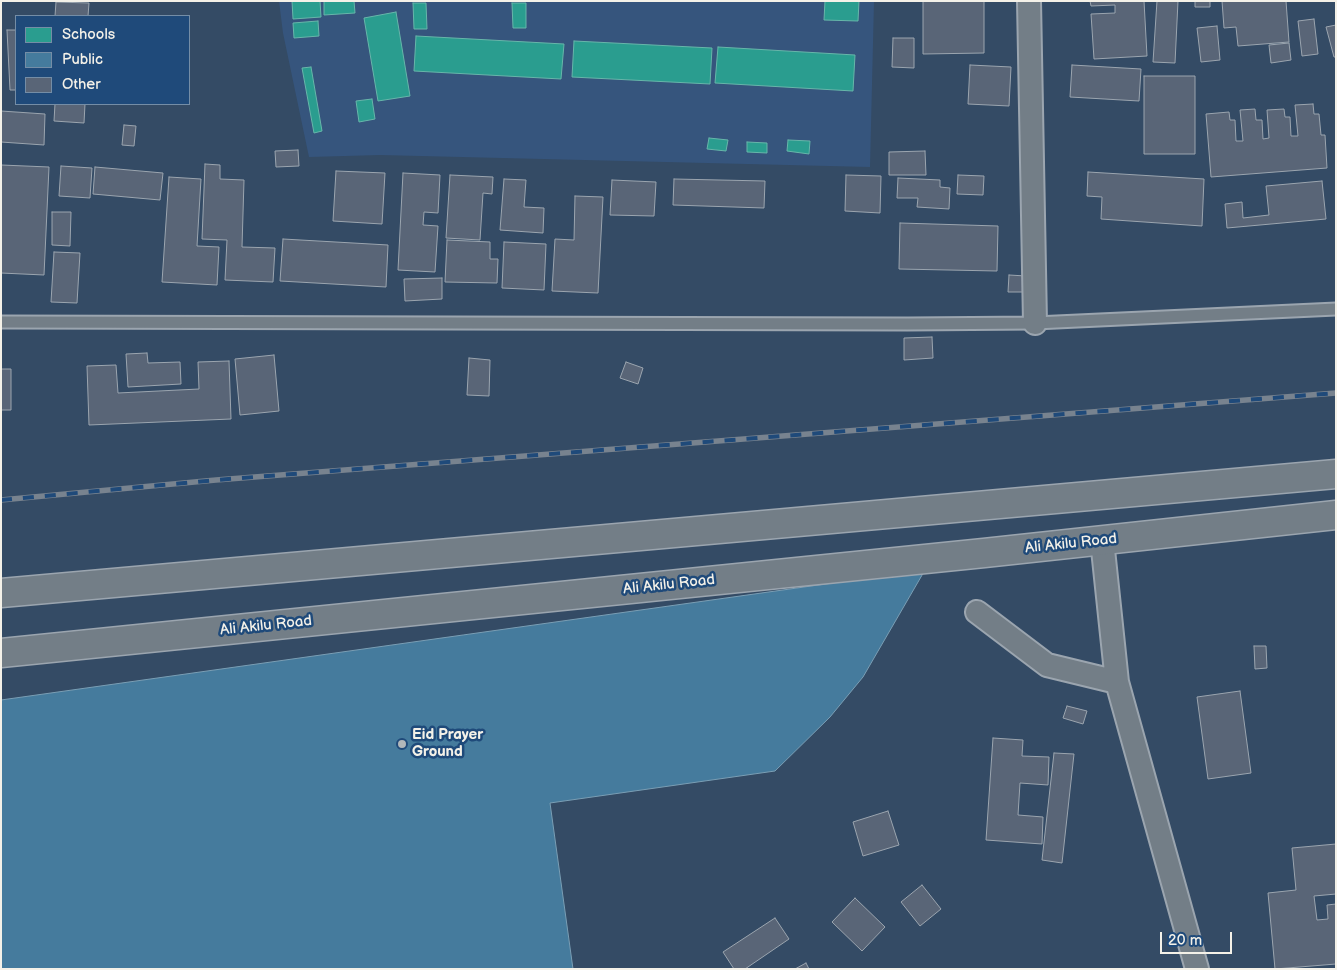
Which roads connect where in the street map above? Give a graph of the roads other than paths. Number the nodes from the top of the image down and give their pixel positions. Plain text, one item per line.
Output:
1 (1029, 1) edge
2 (1336, 309) edge
3 (1, 322) edge
4 (1035, 323) junction
5 (1336, 474) edge
6 (1336, 515) edge
7 (1102, 540) junction
8 (1, 593) edge
9 (977, 612) dead end
10 (1, 653) edge
11 (1117, 682) junction
12 (1197, 969) edge

1 - 4 street
2 - 4 lane
3 - 4 lane
5 - 8 main road
6 - 7 main road, Ali Akilu Road
7 - 10 main road, Ali Akilu Road
7 - 11 street
9 - 11 street
11 - 12 street

